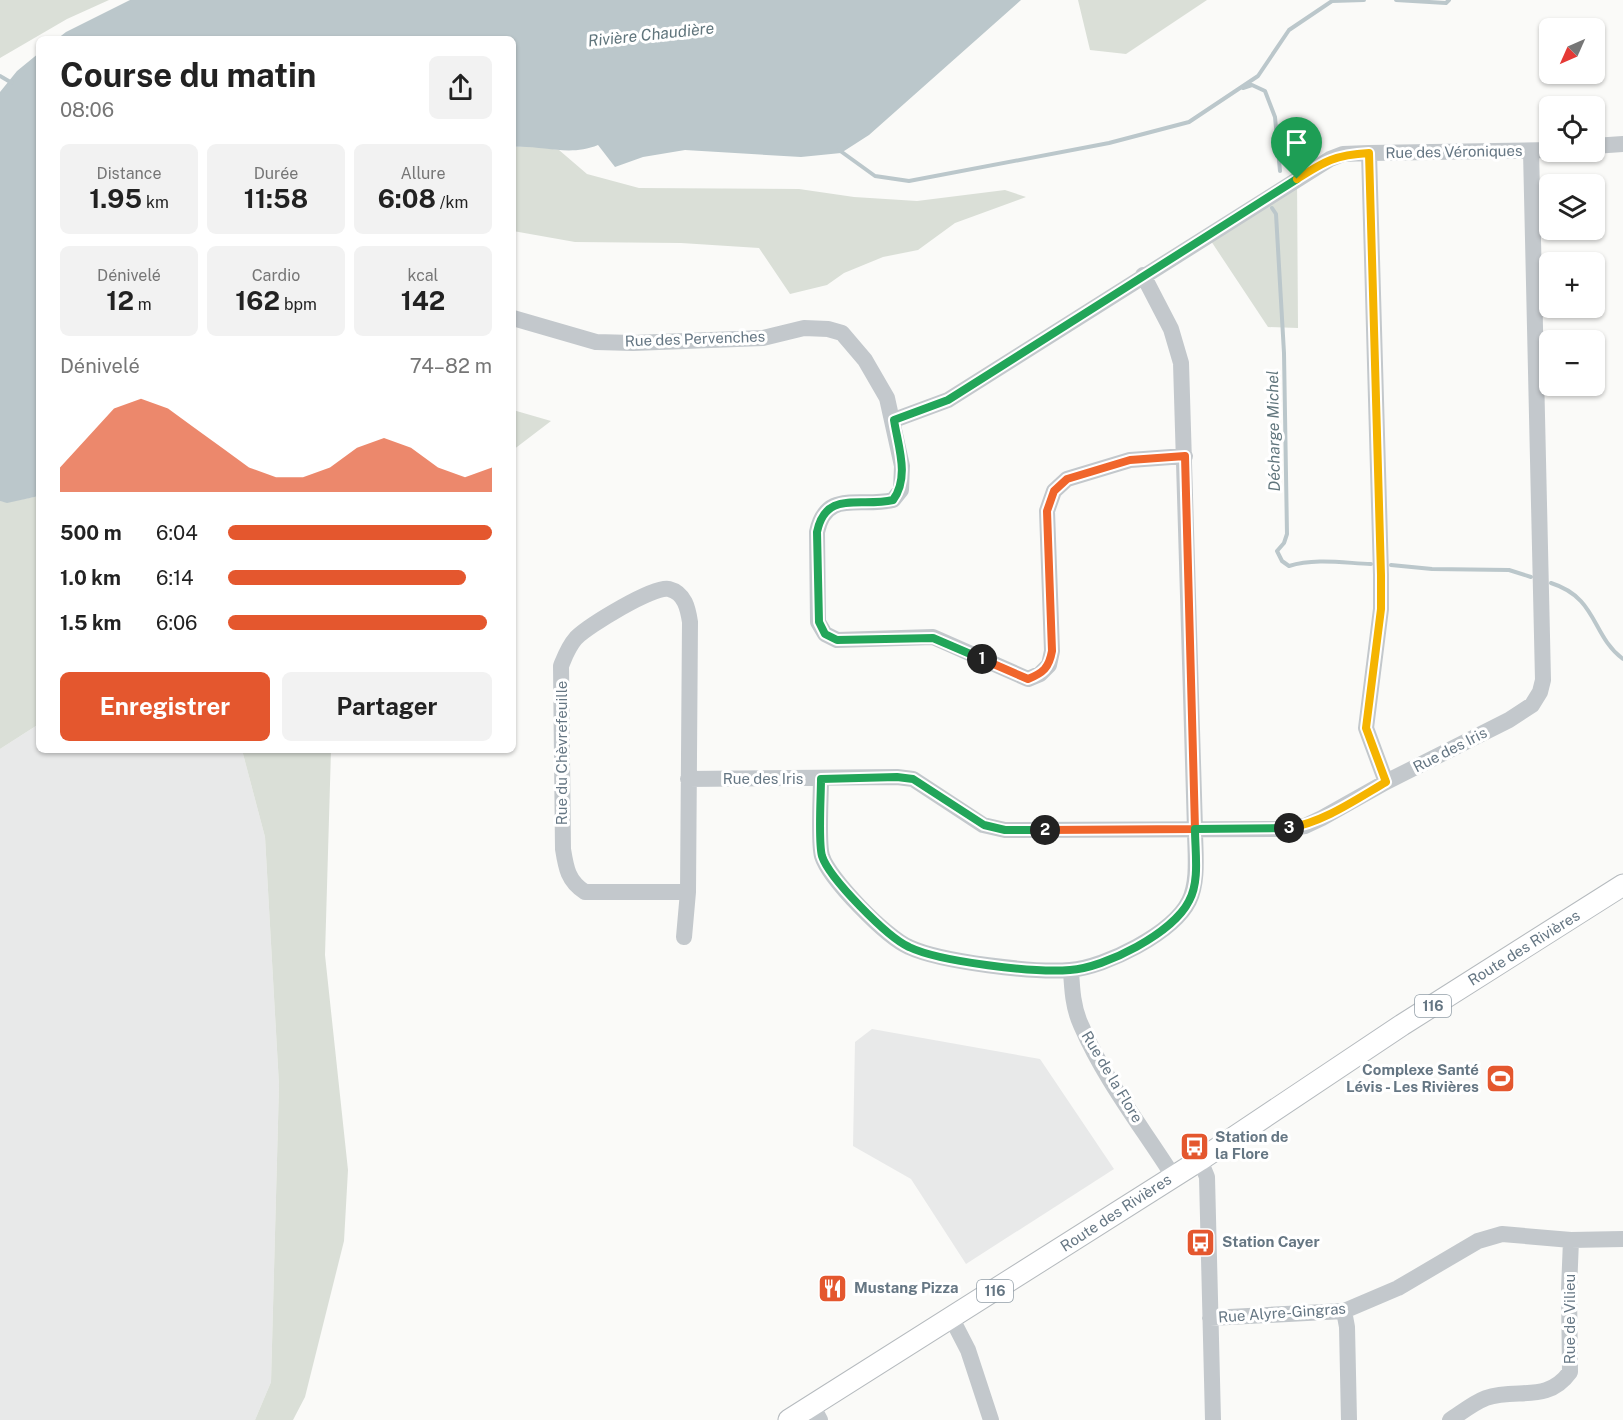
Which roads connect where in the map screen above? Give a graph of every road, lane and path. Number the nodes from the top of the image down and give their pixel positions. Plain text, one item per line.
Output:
1 (1623, 144) edge
2 (1605, 145) edge
3 (1531, 151) junction
4 (1539, 151) edge
5 (1369, 153) junction
6 (1143, 275) junction
7 (516, 319) edge
8 (894, 420) junction
9 (1185, 456) junction
10 (688, 779) junction
11 (821, 779) junction
12 (1386, 782) junction
13 (1195, 829) junction
14 (1623, 885) edge
15 (687, 892) junction
16 (684, 937) dead end
17 (1071, 970) junction
18 (1200, 1160) junction
19 (1173, 1176) junction
20 (1623, 1239) edge
21 (1571, 1240) junction
22 (1344, 1311) junction
23 (1210, 1318) junction
24 (952, 1319) junction
25 (816, 1413) edge
26 (789, 1420) edge
27 (991, 1420) edge
28 (1213, 1420) edge
29 (1349, 1420) edge
30 (1450, 1420) edge

1 - 2 street
3 - 4 street, Rue des Véroniques
3 - 5 street, Rue des Véroniques
3 - 12 street, Rue des Iris
5 - 6 street, Rue des Véroniques
5 - 12 street
6 - 8 street, Rue des Véroniques
6 - 9 street
7 - 8 street, Rue des Pervenches
8 - 9 street, Rue des Pervenches
9 - 13 street
10 - 11 street, Rue des Iris
10 - 15 street, Rue du Chèvrefeuille
10 - 15 street, Rue du Chèvrefeuille
11 - 13 street, Rue des Iris
11 - 17 street
12 - 13 street, Rue des Iris
13 - 17 street
14 - 18 main road, Route des Rivières / 116
15 - 16 street, Rue du Chèvrefeuille
17 - 19 street, Rue de la Flore
18 - 19 main road, Route des Rivières / 116
18 - 23 street
19 - 24 main road, Route des Rivières / 116
20 - 21 street, Rue Alyre-Gingras
21 - 22 street, Rue Alyre-Gingras
21 - 30 street, Rue de Vilieu
22 - 23 street, Rue Alyre-Gingras
22 - 29 street
23 - 28 street
24 - 25 main road, Route des Rivières / 116
24 - 27 street
25 - 26 main road, Route des Rivières / 116

